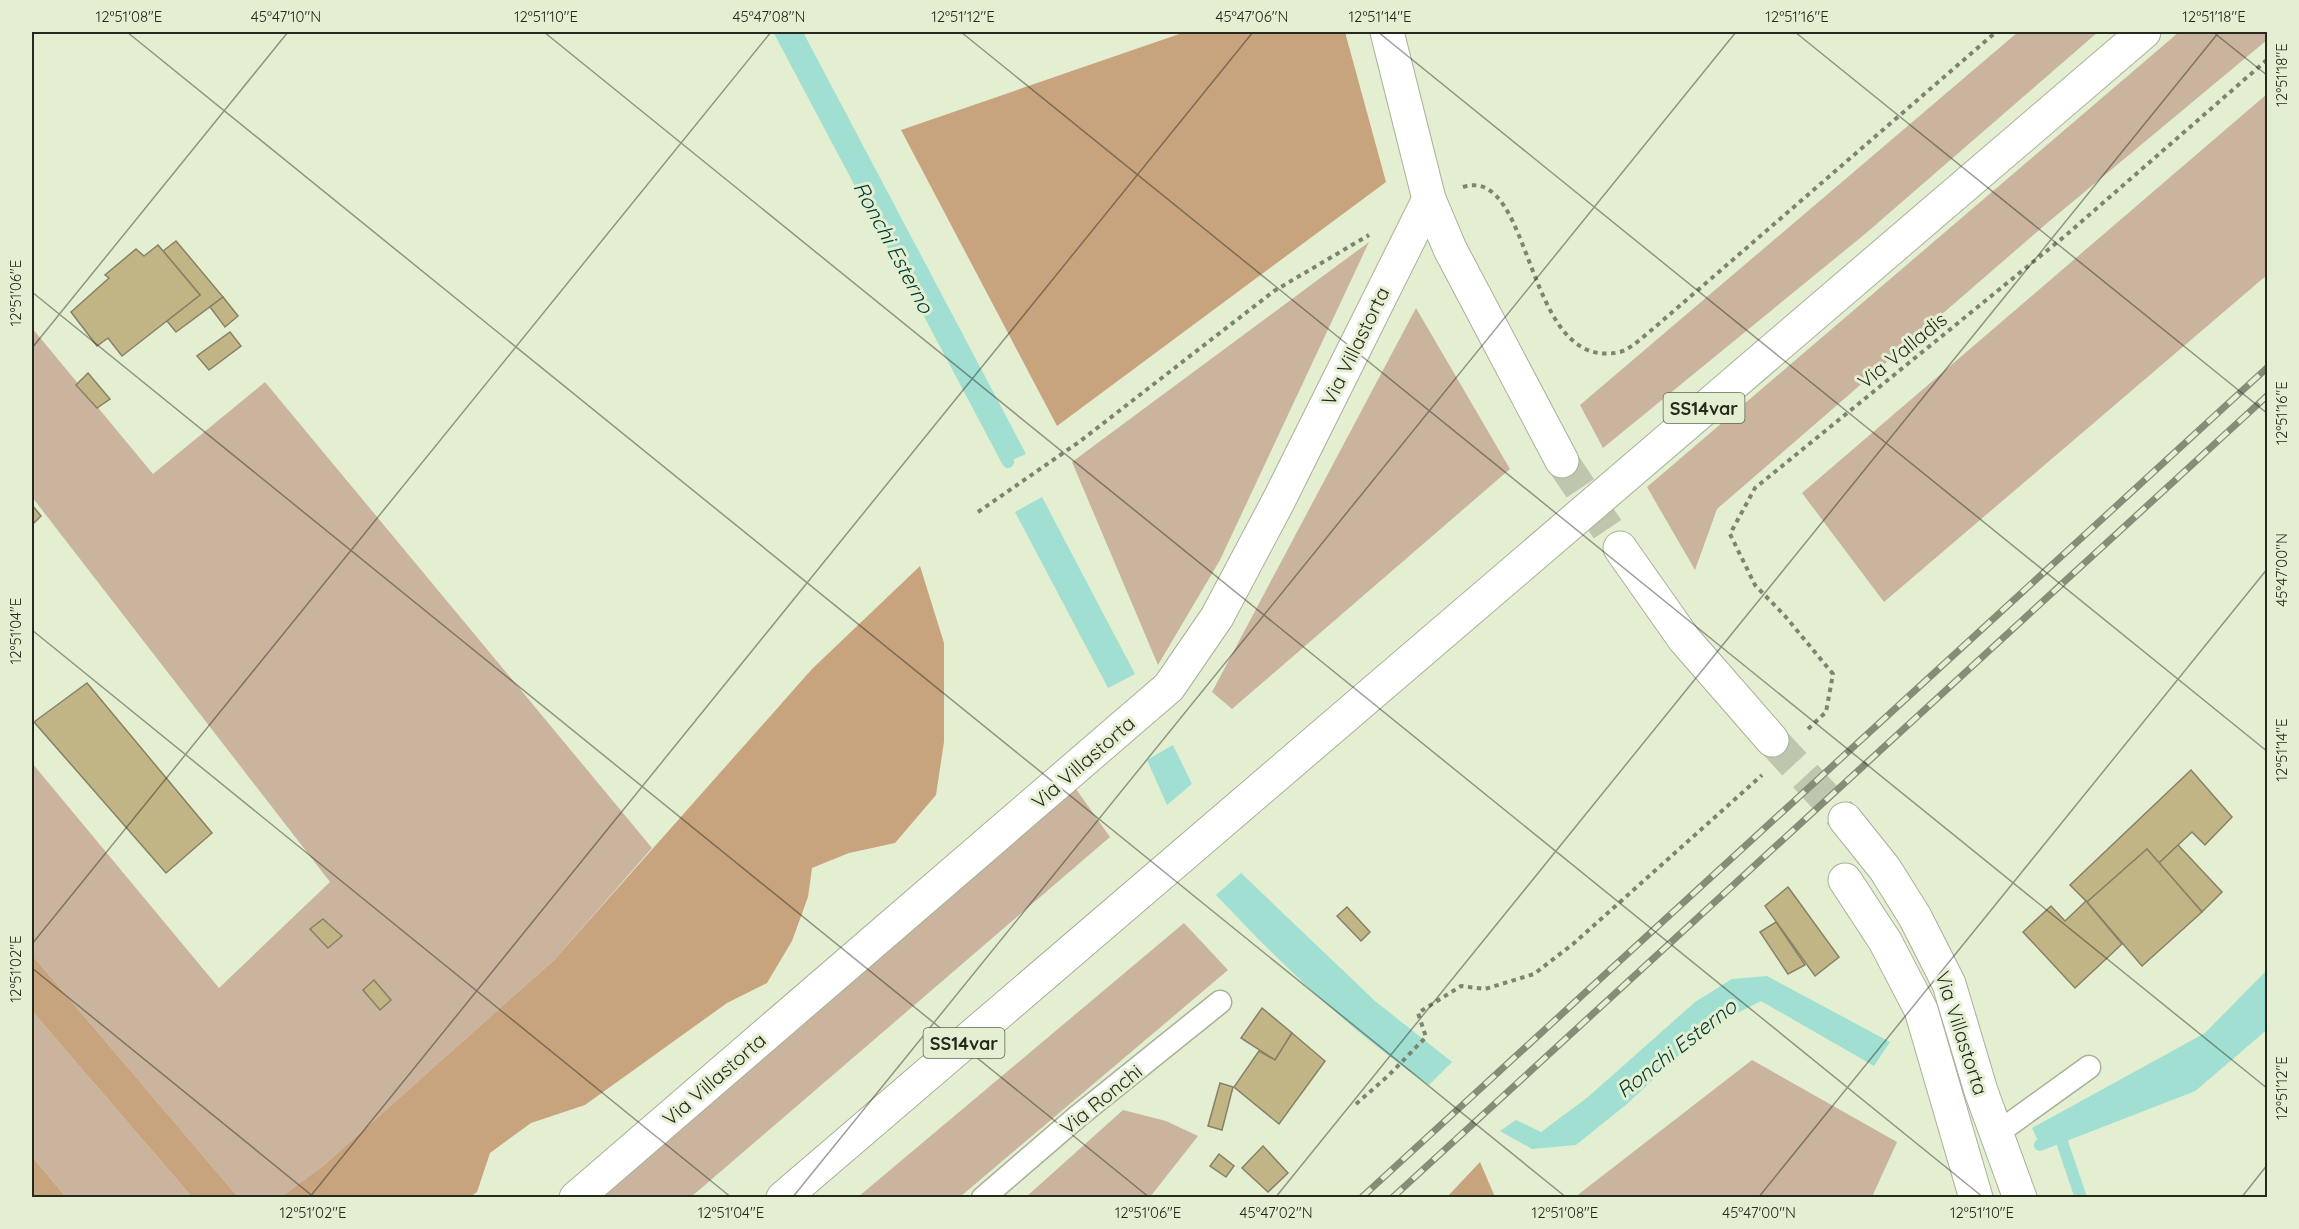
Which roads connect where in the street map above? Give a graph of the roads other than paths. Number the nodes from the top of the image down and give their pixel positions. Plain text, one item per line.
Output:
1 (1387, 32) edge
2 (2144, 32) edge
3 (1429, 199) junction
4 (1562, 461) tunnel mouth
5 (1620, 548) tunnel mouth
6 (1787, 737) tunnel mouth
7 (1845, 819) tunnel mouth
8 (1845, 880) dead end
9 (1220, 1002) dead end
10 (2089, 1067) dead end
11 (1996, 1134) junction
12 (576, 1197) edge
13 (783, 1197) edge
14 (983, 1197) edge
15 (1976, 1197) edge
16 (2020, 1197) edge

1 - 3 main road
2 - 13 main road, SS14var
3 - 4 main road
3 - 12 main road, Via Villastorta
5 - 6 main road
7 - 11 main road, Via Villastorta
8 - 15 main road, Via Villastorta
9 - 14 lane, Via Ronchi
10 - 11 lane
11 - 16 main road, Via Villastorta

